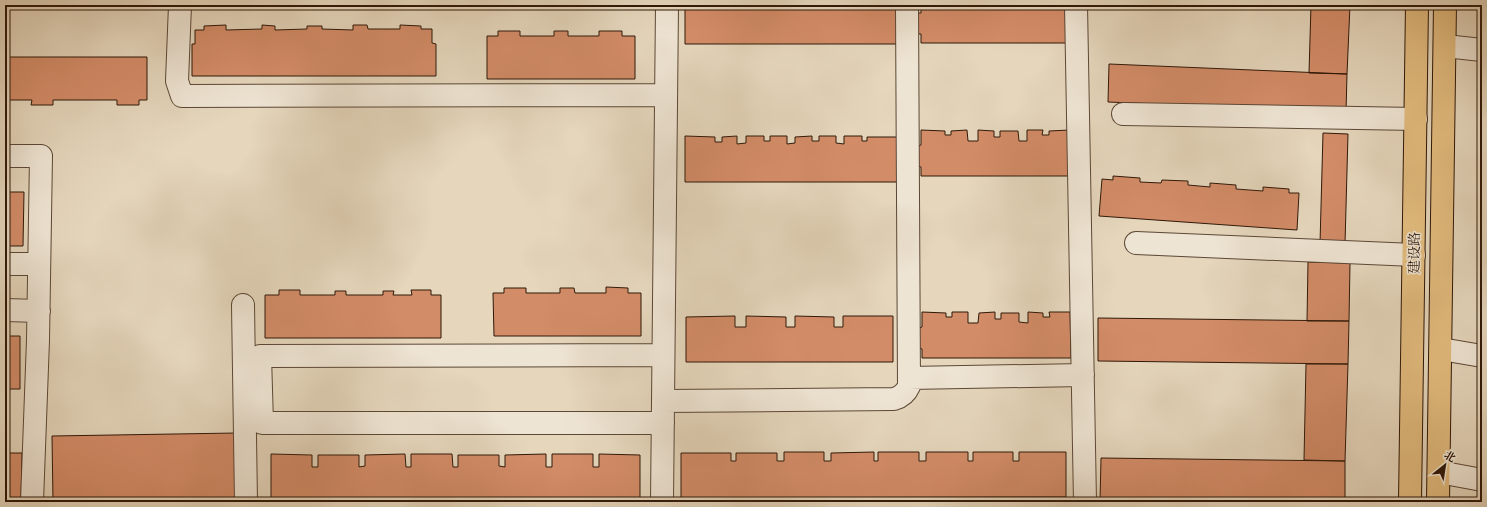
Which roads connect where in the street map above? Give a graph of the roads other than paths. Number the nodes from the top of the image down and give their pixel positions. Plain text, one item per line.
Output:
1 (180, 5) edge
2 (667, 5) edge
3 (907, 5) edge
4 (1076, 5) edge
5 (1417, 5) edge
6 (1445, 5) edge
7 (1445, 46) junction
8 (1482, 50) edge
9 (666, 96) junction
10 (1123, 114) dead end
11 (1416, 119) junction
12 (5, 156) edge
13 (1136, 243) dead end
14 (1414, 255) junction
15 (5, 264) edge
16 (39, 264) junction
17 (243, 304) dead end
18 (5, 310) edge
19 (39, 311) junction
20 (1441, 349) junction
21 (663, 355) junction
22 (1482, 356) edge
23 (1083, 375) junction
24 (909, 378) junction
25 (663, 401) junction
26 (663, 423) junction
27 (1439, 472) junction
28 (1482, 480) edge
29 (32, 502) edge
30 (246, 502) edge
31 (662, 502) edge
32 (1085, 502) edge
33 (1410, 502) edge
34 (1438, 502) edge

1 - 9 street
2 - 9 street
3 - 24 street
4 - 23 street
5 - 11 main road, 建设路
6 - 7 main road, 建设路
7 - 8 street
7 - 20 main road, 建设路
9 - 21 street
10 - 11 street
11 - 14 main road, 建设路
12 - 16 street
13 - 14 street
14 - 33 main road, 建设路
15 - 16 street
16 - 19 street
17 - 30 street
18 - 19 street
19 - 29 street
20 - 22 street
20 - 27 main road, 建设路
21 - 25 street
21 - 26 street
23 - 24 street
23 - 32 street
24 - 25 street
25 - 26 street
26 - 31 street
27 - 28 street
27 - 34 main road, 建设路

